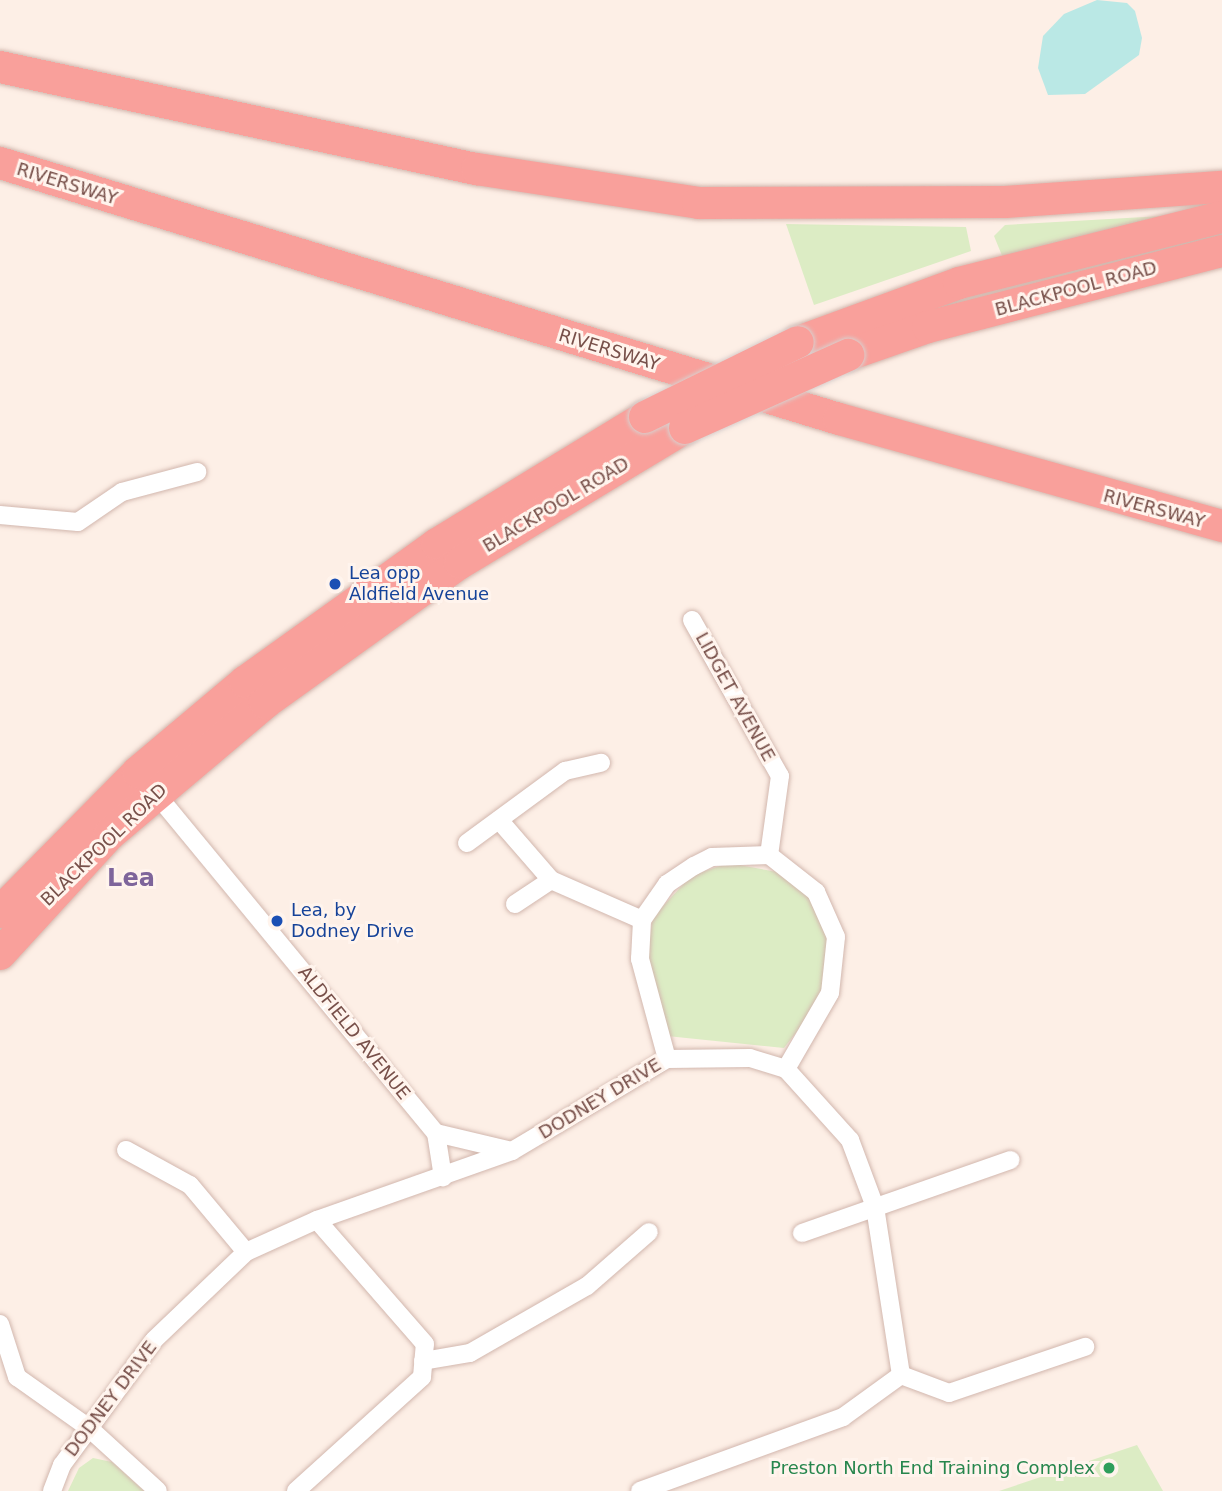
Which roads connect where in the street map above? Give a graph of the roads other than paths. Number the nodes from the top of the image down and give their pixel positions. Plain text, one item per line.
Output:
1 (0, 68) edge
2 (0, 163) edge
3 (1222, 187) edge
4 (1222, 217) edge
5 (1222, 251) edge
6 (197, 472) dead end
7 (0, 515) edge
8 (1222, 526) edge
9 (692, 620) dead end
10 (601, 763) dead end
11 (147, 782) junction
12 (499, 820) junction
13 (467, 843) dead end
14 (769, 855) junction
15 (551, 880) junction
16 (515, 904) dead end
17 (642, 920) junction
18 (3, 932) edge
19 (667, 1059) junction
20 (786, 1069) junction
21 (436, 1133) junction
22 (126, 1150) dead end
23 (512, 1152) junction
24 (1011, 1160) dead end
25 (443, 1177) junction
26 (874, 1207) junction
27 (317, 1220) junction
28 (649, 1232) dead end
29 (802, 1233) dead end
30 (246, 1252) junction
31 (0, 1324) edge
32 (1085, 1347) dead end
33 (423, 1361) junction
34 (901, 1375) junction
35 (89, 1428) junction
36 (52, 1491) edge
37 (158, 1491) edge
38 (296, 1491) edge
39 (640, 1491) edge

1 - 3 highway
2 - 8 highway, RIVERSWAY
4 - 11 highway, BLACKPOOL ROAD, bridge
5 - 11 highway, BLACKPOOL ROAD, bridge
6 - 7 street
9 - 14 street, LIDGET AVENUE
10 - 12 street
11 - 18 highway, BLACKPOOL ROAD
11 - 21 street, ALDFIELD AVENUE
12 - 13 street
12 - 15 street
14 - 17 street
14 - 20 street
15 - 16 street
15 - 17 street
17 - 19 street
19 - 20 street, DODNEY DRIVE
19 - 23 street, DODNEY DRIVE
20 - 26 street
21 - 23 street
21 - 25 street
22 - 30 street
23 - 25 street, DODNEY DRIVE
24 - 26 street
25 - 27 street, DODNEY DRIVE
26 - 29 street
26 - 34 street
27 - 30 street, DODNEY DRIVE
27 - 33 street
28 - 33 street
30 - 35 street, DODNEY DRIVE
31 - 35 street
32 - 34 street
33 - 38 street
34 - 39 street
35 - 36 street, DODNEY DRIVE
35 - 37 street

